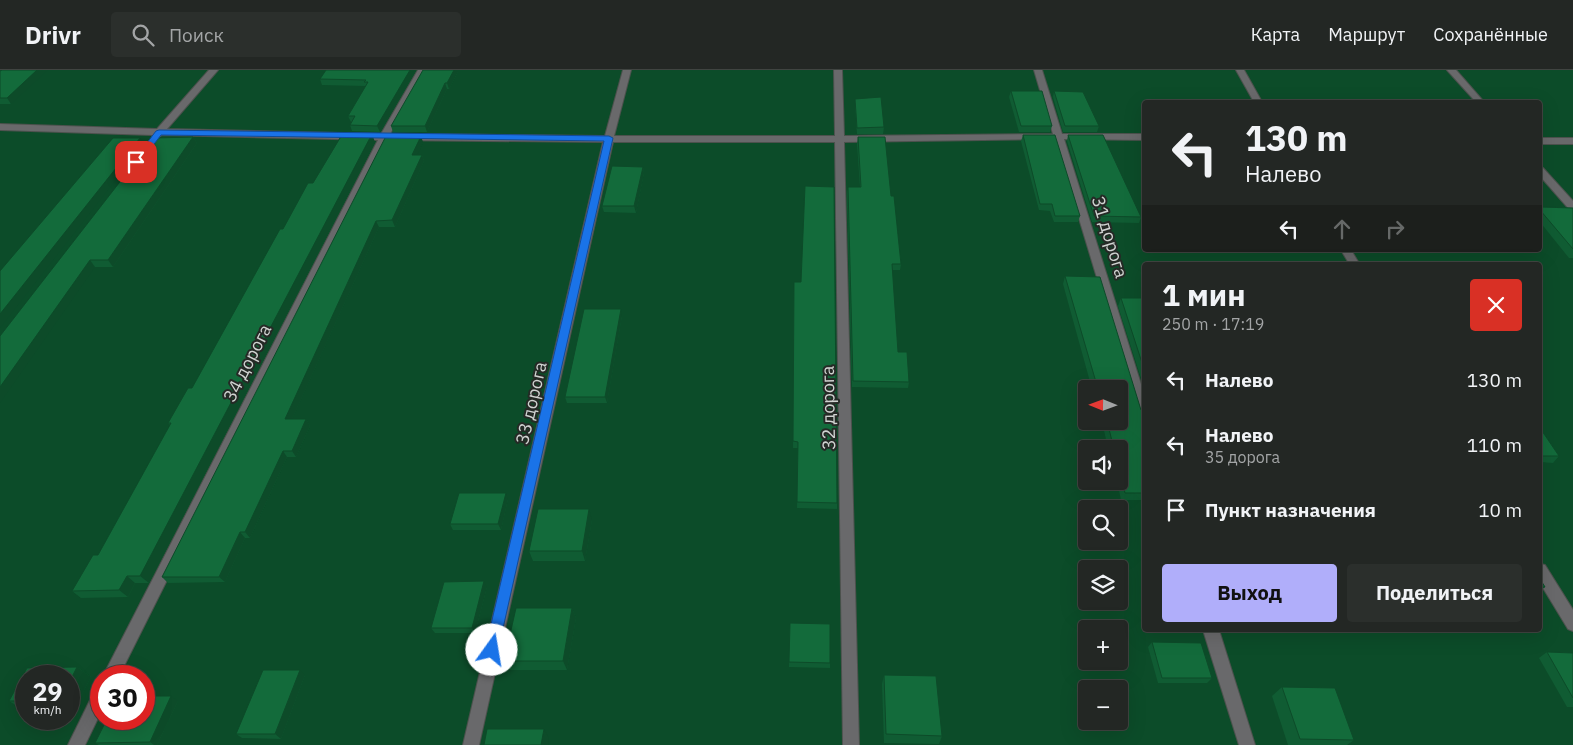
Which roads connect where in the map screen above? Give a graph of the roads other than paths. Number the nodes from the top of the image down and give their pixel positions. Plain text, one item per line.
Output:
1 (214, 70) edge
2 (422, 70) edge
3 (628, 70) edge
4 (838, 70) edge
5 (1038, 70) edge
6 (1240, 70) edge
7 (1452, 70) edge
8 (1257, 100) edge
9 (1478, 100) edge
10 (0, 127) edge
11 (159, 133) junction
12 (1058, 135) junction
13 (384, 137) junction
14 (1142, 137) edge
15 (609, 138) junction
16 (841, 139) junction
17 (1542, 140) edge
18 (1573, 141) edge
19 (147, 148) edge
20 (1542, 172) edge
21 (1573, 207) edge
22 (1142, 407) edge
23 (1542, 573) edge
24 (1573, 624) edge
25 (1212, 632) edge
26 (117, 665) edge
27 (90, 718) edge
28 (76, 745) edge
29 (471, 745) edge
30 (851, 745) edge
31 (1247, 745) edge

1 - 11 street
2 - 13 street, 34 дорога
3 - 15 street, 33 дорога
4 - 16 street, 32 дорога
5 - 12 street, 31 дорога
6 - 8 street
7 - 9 street
10 - 11 street
11 - 13 street
11 - 19 street
12 - 14 street
12 - 16 street
12 - 22 street, 31 дорога
13 - 15 street
13 - 26 street, 34 дорога
15 - 16 street
15 - 29 street, 33 дорога
16 - 30 street, 32 дорога
17 - 18 street
20 - 21 street
23 - 24 street
25 - 31 street
27 - 28 street

